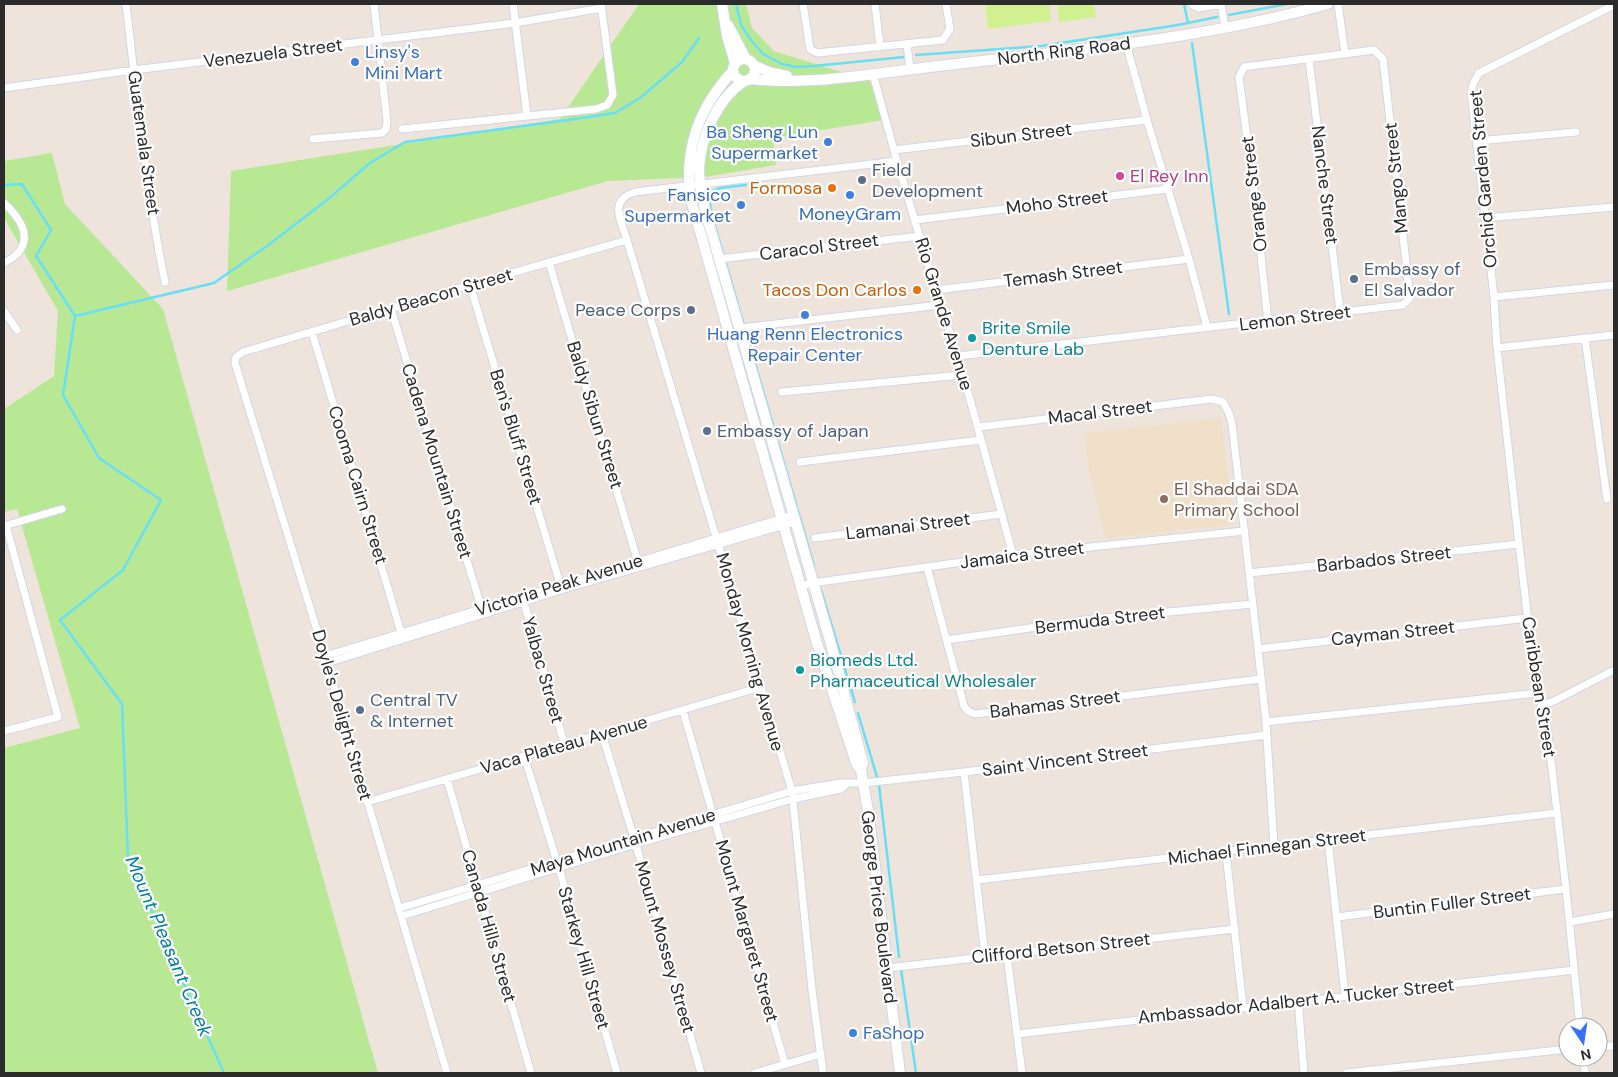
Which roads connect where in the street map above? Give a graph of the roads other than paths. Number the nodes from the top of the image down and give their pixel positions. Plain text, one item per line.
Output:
1 (126, 4) edge
2 (374, 4) edge
3 (513, 4) edge
4 (722, 4) edge
5 (803, 4) edge
6 (875, 4) edge
7 (946, 4) edge
8 (1191, 4) edge
9 (1221, 4) edge
10 (1328, 4) edge
11 (1338, 4) edge
12 (1614, 5) edge
13 (602, 6) edge
14 (725, 20) junction
15 (515, 23) junction
16 (1225, 27) junction
17 (378, 40) junction
18 (1126, 43) junction
19 (907, 44) junction
20 (880, 47) junction
21 (1345, 54) junction
22 (746, 59) junction
23 (1309, 59) junction
24 (755, 66) junction
25 (734, 68) junction
26 (910, 69) junction
27 (134, 70) junction
28 (873, 74) junction
29 (747, 80) junction
30 (797, 80) junction
31 (4, 88) edge
32 (527, 116) junction
33 (1147, 120) junction
34 (704, 126) junction
35 (402, 129) dead end
36 (1576, 132) dead end
37 (313, 139) dead end
38 (1477, 141) junction
39 (894, 150) junction
40 (897, 161) junction
41 (700, 184) junction
42 (688, 186) junction
43 (1168, 188) junction
44 (4, 204) edge
45 (1614, 207) edge
46 (1486, 218) junction
47 (915, 220) junction
48 (920, 236) junction
49 (627, 240) junction
50 (1189, 258) junction
51 (719, 259) junction
52 (549, 262) junction
53 (4, 263) edge
54 (166, 282) dead end
55 (470, 285) junction
56 (1614, 285) edge
57 (936, 290) junction
58 (1494, 297) junction
59 (1410, 298) joint
60 (940, 305) junction
61 (391, 309) junction
62 (4, 311) edge
63 (1340, 312) junction
64 (1268, 322) junction
65 (1207, 327) junction
66 (741, 328) dead end
67 (17, 330) dead end
68 (312, 332) junction
69 (1614, 335) edge
70 (1586, 338) junction
71 (1497, 348) junction
72 (958, 356) junction
73 (236, 357) joint
74 (962, 375) junction
75 (754, 380) junction
76 (742, 384) junction
77 (782, 392) dead end
78 (978, 427) junction
79 (981, 440) junction
80 (800, 462) dead end
81 (1607, 499) dead end
82 (62, 508) dead end
83 (1002, 514) junction
84 (794, 519) junction
85 (783, 522) junction
86 (5, 525) edge
87 (1244, 531) junction
88 (815, 538) dead end
89 (718, 541) junction
90 (1519, 544) junction
91 (1013, 555) junction
92 (639, 565) junction
93 (927, 567) junction
94 (1249, 573) junction
95 (812, 583) junction
96 (801, 586) junction
97 (561, 587) junction
98 (523, 599) junction
99 (1253, 604) junction
100 (482, 610) junction
101 (1528, 618) junction
102 (402, 636) junction
103 (947, 640) junction
104 (1258, 649) junction
105 (326, 659) junction
106 (1614, 670) edge
107 (1262, 679) junction
108 (761, 687) junction
109 (1538, 693) junction
110 (1542, 705) junction
111 (683, 711) junction
112 (1266, 722) junction
113 (4, 731) edge
114 (602, 734) junction
115 (1267, 735) junction
116 (564, 743) junction
117 (524, 756) junction
118 (861, 770) junction
119 (964, 772) junction
120 (447, 779) junction
121 (864, 783) junction
122 (792, 795) junction
123 (367, 802) junction
124 (1557, 813) junction
125 (714, 814) junction
126 (716, 822) junction
127 (1328, 839) junction
128 (635, 841) junction
129 (1274, 846) junction
130 (1226, 853) junction
131 (558, 865) junction
132 (977, 880) junction
133 (479, 888) junction
134 (1566, 889) junction
135 (400, 908) junction
136 (1614, 914) edge
137 (402, 916) junction
138 (1337, 917) junction
139 (1570, 922) junction
140 (1235, 929) junction
141 (1008, 954) junction
142 (985, 956) junction
143 (887, 968) junction
144 (1574, 970) junction
145 (1345, 995) junction
146 (1298, 1000) junction
147 (1243, 1007) junction
148 (1579, 1017) edge
149 (1017, 1034) junction
150 (1558, 1050) edge
151 (821, 1054) junction
152 (785, 1064) junction
153 (447, 1073) edge
154 (531, 1073) edge
155 (617, 1073) edge
156 (701, 1073) edge
157 (755, 1073) edge
158 (823, 1073) edge
159 (900, 1073) edge
160 (1022, 1073) edge
161 (1304, 1073) edge
162 (1346, 1073) edge

1 - 27 street, Guatemala Street
2 - 17 street
3 - 15 street
4 - 14 main road
5 - 20 street
6 - 20 street
7 - 19 street
8 - 9 street
9 - 16 street
10 - 16 main road, North Ring Road
11 - 21 street
12 - 38 street, Orchid Garden Street
13 - 15 street, Venezuela Street
13 - 32 street, Venezuela Street
14 - 22 main road
14 - 25 main road
15 - 17 street, Venezuela Street
15 - 32 street
16 - 18 main road, North Ring Road
17 - 27 street, Venezuela Street
17 - 37 street
18 - 26 main road, North Ring Road
18 - 33 street
19 - 20 street
19 - 26 street
21 - 23 street
21 - 59 street, Mango Street
22 - 24 main road
22 - 25 main road
23 - 63 street, Nanche Street
23 - 64 street, Orange Street
24 - 29 main road
24 - 30 main road, North Ring Road
25 - 29 main road
25 - 34 main road, George Price Boulevard
26 - 28 main road, North Ring Road
27 - 31 street, Venezuela Street
27 - 54 street, Guatemala Street
28 - 30 main road, North Ring Road
28 - 39 street, Rio Grande Avenue
29 - 30 main road, North Ring Road
29 - 34 main road, George Price Boulevard
32 - 35 street
33 - 39 street, Sibun Street
33 - 43 street
34 - 41 main road, George Price Boulevard
34 - 42 main road, George Price Boulevard
36 - 38 street
38 - 46 street, Orchid Garden Street
39 - 40 street, Rio Grande Avenue
40 - 41 street
40 - 47 street, Rio Grande Avenue
41 - 42 street
41 - 51 main road, George Price Boulevard
42 - 49 street, Monday Morning Avenue
42 - 76 main road, George Price Boulevard
43 - 47 street, Moho Street
43 - 50 street
44 - 53 street
45 - 46 street
46 - 58 street, Orchid Garden Street
47 - 48 street, Rio Grande Avenue
48 - 51 street, Caracol Street
48 - 57 street, Rio Grande Avenue
49 - 52 street, Baldy Beacon Street
49 - 89 street, Monday Morning Avenue
50 - 57 street, Temash Street
50 - 65 street
51 - 75 main road, George Price Boulevard
52 - 55 street, Baldy Beacon Street
52 - 92 street, Baldy Sibun Street
55 - 61 street, Baldy Beacon Street
55 - 97 street, Ben's Bluff Street
56 - 58 street
57 - 60 street, Rio Grande Avenue
58 - 71 street, Orchid Garden Street
59 - 63 street, Lemon Street
60 - 66 street
60 - 72 street, Rio Grande Avenue
61 - 68 street, Baldy Beacon Street
61 - 100 street, Cadena Mountain Street
62 - 67 street
63 - 64 street, Lemon Street
64 - 65 street, Lemon Street
65 - 72 street, Lemon Street
68 - 73 street, Baldy Beacon Street
68 - 102 street, Cooma Cairn Street
69 - 70 street
70 - 71 street
70 - 81 street
71 - 90 street, Caribbean Street
72 - 74 street, Rio Grande Avenue
73 - 105 street, Doyle's Delight Street
74 - 77 street
74 - 78 street, Rio Grande Avenue
75 - 76 main road
75 - 84 main road, George Price Boulevard
76 - 85 main road, George Price Boulevard
78 - 79 street, Rio Grande Avenue
78 - 87 street, Macal Street
79 - 80 street
79 - 83 street, Rio Grande Avenue
82 - 86 street
83 - 88 street, Lamanai Street
83 - 91 street, Rio Grande Avenue
84 - 85 street, Victoria Peak Avenue
84 - 95 main road, George Price Boulevard
85 - 89 street, Victoria Peak Avenue
85 - 96 main road, George Price Boulevard
86 - 113 street
87 - 91 street, Jamaica Street
87 - 94 street
89 - 92 street, Victoria Peak Avenue
89 - 108 street, Monday Morning Avenue
90 - 94 street, Barbados Street
90 - 101 street, Caribbean Street
91 - 93 street, Jamaica Street
92 - 97 street, Victoria Peak Avenue
93 - 95 street, Jamaica Street
93 - 103 street, Bahamas Street
94 - 99 street
95 - 96 street, Jamaica Street
95 - 118 main road, George Price Boulevard
96 - 118 main road, George Price Boulevard
97 - 98 street, Victoria Peak Avenue
98 - 100 street, Victoria Peak Avenue
98 - 116 street, Yalbac Street
99 - 103 street, Bermuda Street
99 - 104 street
100 - 102 street, Victoria Peak Avenue
101 - 104 street, Cayman Street
101 - 109 street, Caribbean Street
102 - 105 street, Victoria Peak Avenue
103 - 107 street, Bahamas Street
104 - 107 street
105 - 123 street, Doyle's Delight Street
106 - 110 street
107 - 112 street
108 - 111 street, Vaca Plateau Avenue
108 - 122 street, Monday Morning Avenue
109 - 110 street, Caribbean Street
109 - 112 street
110 - 124 street, Caribbean Street
111 - 114 street, Vaca Plateau Avenue
111 - 125 street, Mount Margaret Street
112 - 115 street
114 - 116 street, Vaca Plateau Avenue
114 - 128 street, Mount Mossey Street
115 - 119 street, Saint Vincent Street
115 - 129 street
116 - 117 street, Vaca Plateau Avenue
117 - 120 street, Vaca Plateau Avenue
117 - 131 street, Starkey Hill Street
118 - 121 main road, George Price Boulevard
119 - 121 street, Saint Vincent Street
119 - 132 street
120 - 123 street, Vaca Plateau Avenue
120 - 133 street, Canada Hills Street
121 - 122 street, Maya Mountain Avenue
121 - 143 main road, George Price Boulevard
122 - 125 street, Maya Mountain Avenue
122 - 126 street, Maya Mountain Avenue
122 - 151 street, Monday Morning Avenue
123 - 135 street, Doyle's Delight Street
124 - 127 street, Michael Finnegan Street
124 - 134 street, Caribbean Street
125 - 126 street, Mount Margaret Street
125 - 128 street, Maya Mountain Avenue
126 - 128 street, Maya Mountain Avenue
126 - 152 street, Mount Margaret Street
127 - 129 street, Michael Finnegan Street
127 - 138 street
128 - 131 street, Maya Mountain Avenue
128 - 156 street, Mount Mossey Street
129 - 130 street, Michael Finnegan Street
130 - 132 street, Michael Finnegan Street
130 - 140 street
131 - 133 street, Maya Mountain Avenue
131 - 155 street, Starkey Hill Street
132 - 142 street
133 - 135 street, Maya Mountain Avenue
133 - 137 street, Maya Mountain Avenue
133 - 154 street, Canada Hills Street
134 - 138 street, Buntin Fuller Street
134 - 139 street, Caribbean Street
135 - 137 street, Doyle's Delight Street
136 - 139 street
137 - 153 street, Doyle's Delight Street
138 - 145 street
139 - 144 street, Caribbean Street
140 - 141 street, Clifford Betson Street
140 - 147 street
141 - 142 street, Clifford Betson Street
141 - 149 street
142 - 143 street, Clifford Betson Street
143 - 159 main road, George Price Boulevard
144 - 145 street, Ambassador Adalbert A. Tucker Street
144 - 148 street, Caribbean Street
145 - 146 street, Ambassador Adalbert A. Tucker Street
146 - 147 street, Ambassador Adalbert A. Tucker Street
146 - 161 street
147 - 149 street, Ambassador Adalbert A. Tucker Street
149 - 160 street
150 - 162 street
151 - 152 street
151 - 158 street, Monday Morning Avenue
152 - 157 street

